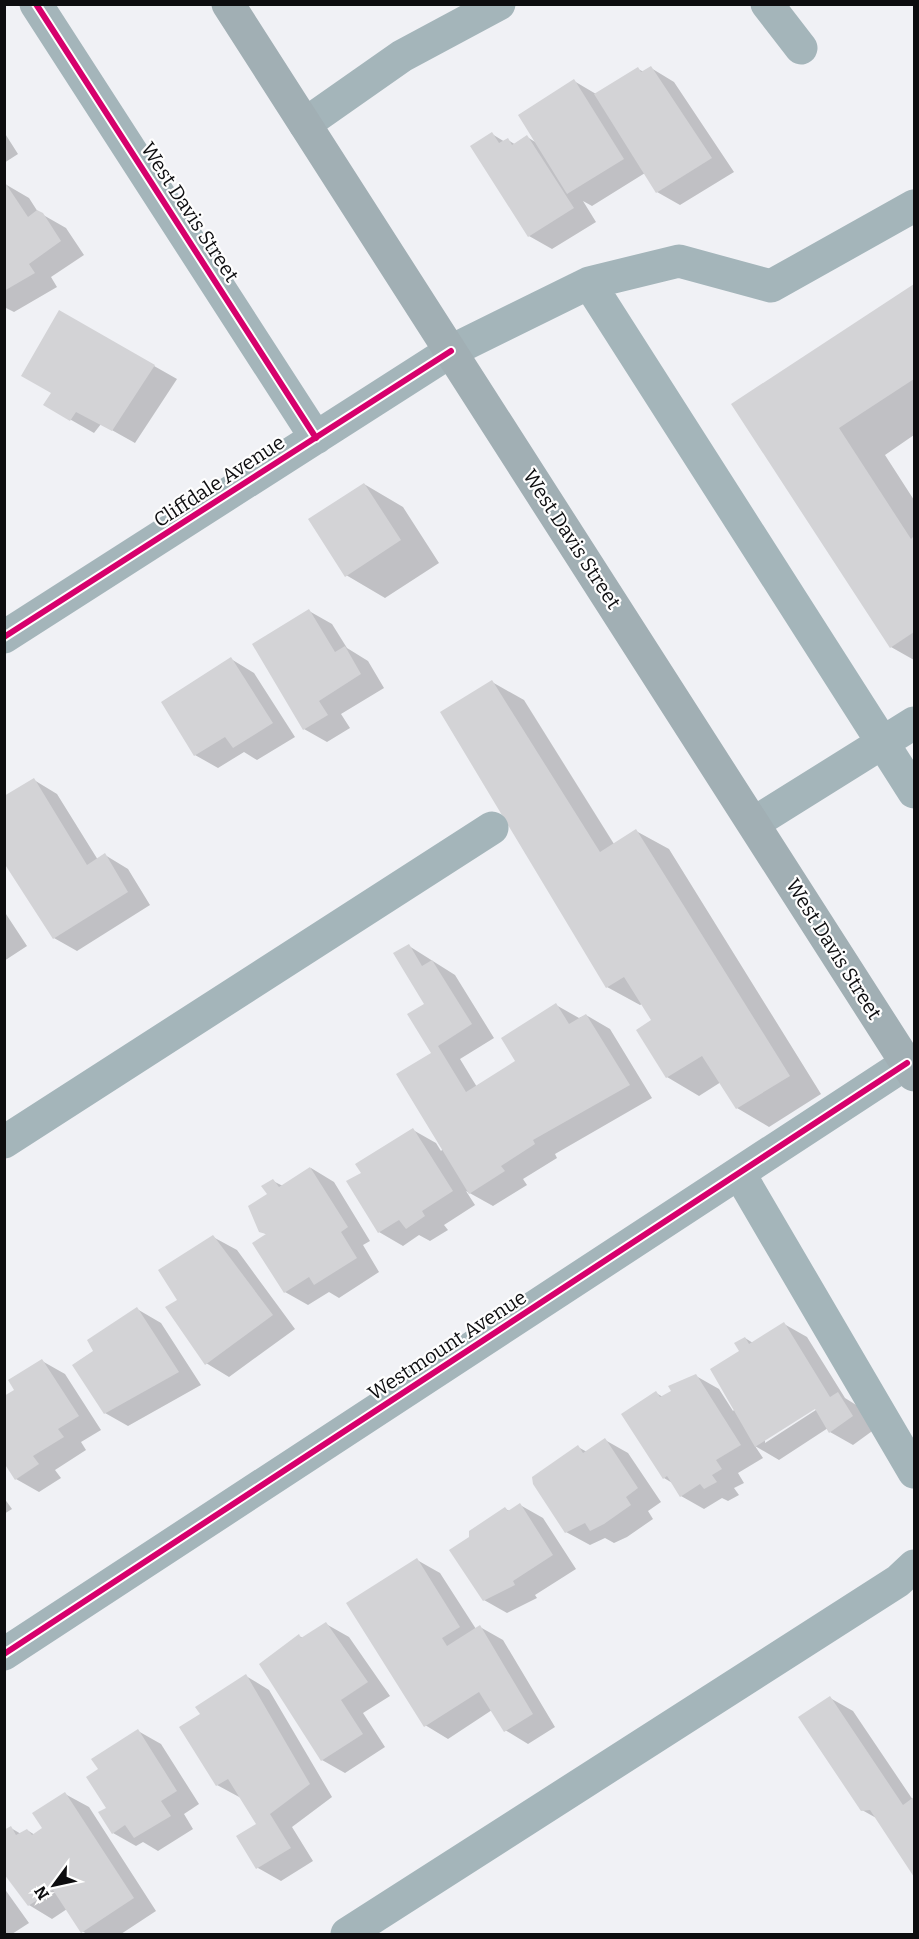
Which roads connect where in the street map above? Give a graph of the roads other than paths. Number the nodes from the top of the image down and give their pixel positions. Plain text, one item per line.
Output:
1 (36, 4) edge
2 (228, 4) edge
3 (499, 4) edge
4 (767, 4) edge
5 (801, 48) dead end
6 (305, 124) junction
7 (915, 206) edge
8 (589, 283) junction
9 (451, 351) junction
10 (316, 438) junction
11 (4, 637) edge
12 (915, 723) edge
13 (882, 743) junction
14 (915, 792) edge
15 (754, 823) junction
16 (492, 828) dead end
17 (911, 1069) edge
18 (4, 1142) edge
19 (739, 1173) junction
20 (915, 1472) edge
21 (915, 1566) edge
22 (4, 1654) edge
23 (347, 1935) edge

1 - 10 street, West Davis Street
2 - 6 main road, West Davis Street
3 - 6 street
4 - 5 street
6 - 9 main road, West Davis Street
7 - 8 street, Cliffdale Avenue
8 - 9 street, Cliffdale Avenue
8 - 13 street
9 - 10 street, Cliffdale Avenue
9 - 15 main road, West Davis Street
10 - 11 street, Cliffdale Avenue
12 - 13 street
13 - 14 street
13 - 15 street
15 - 17 main road, West Davis Street
16 - 18 street
17 - 19 street, Westmount Avenue
19 - 20 street
19 - 22 street, Westmount Avenue
21 - 23 street

